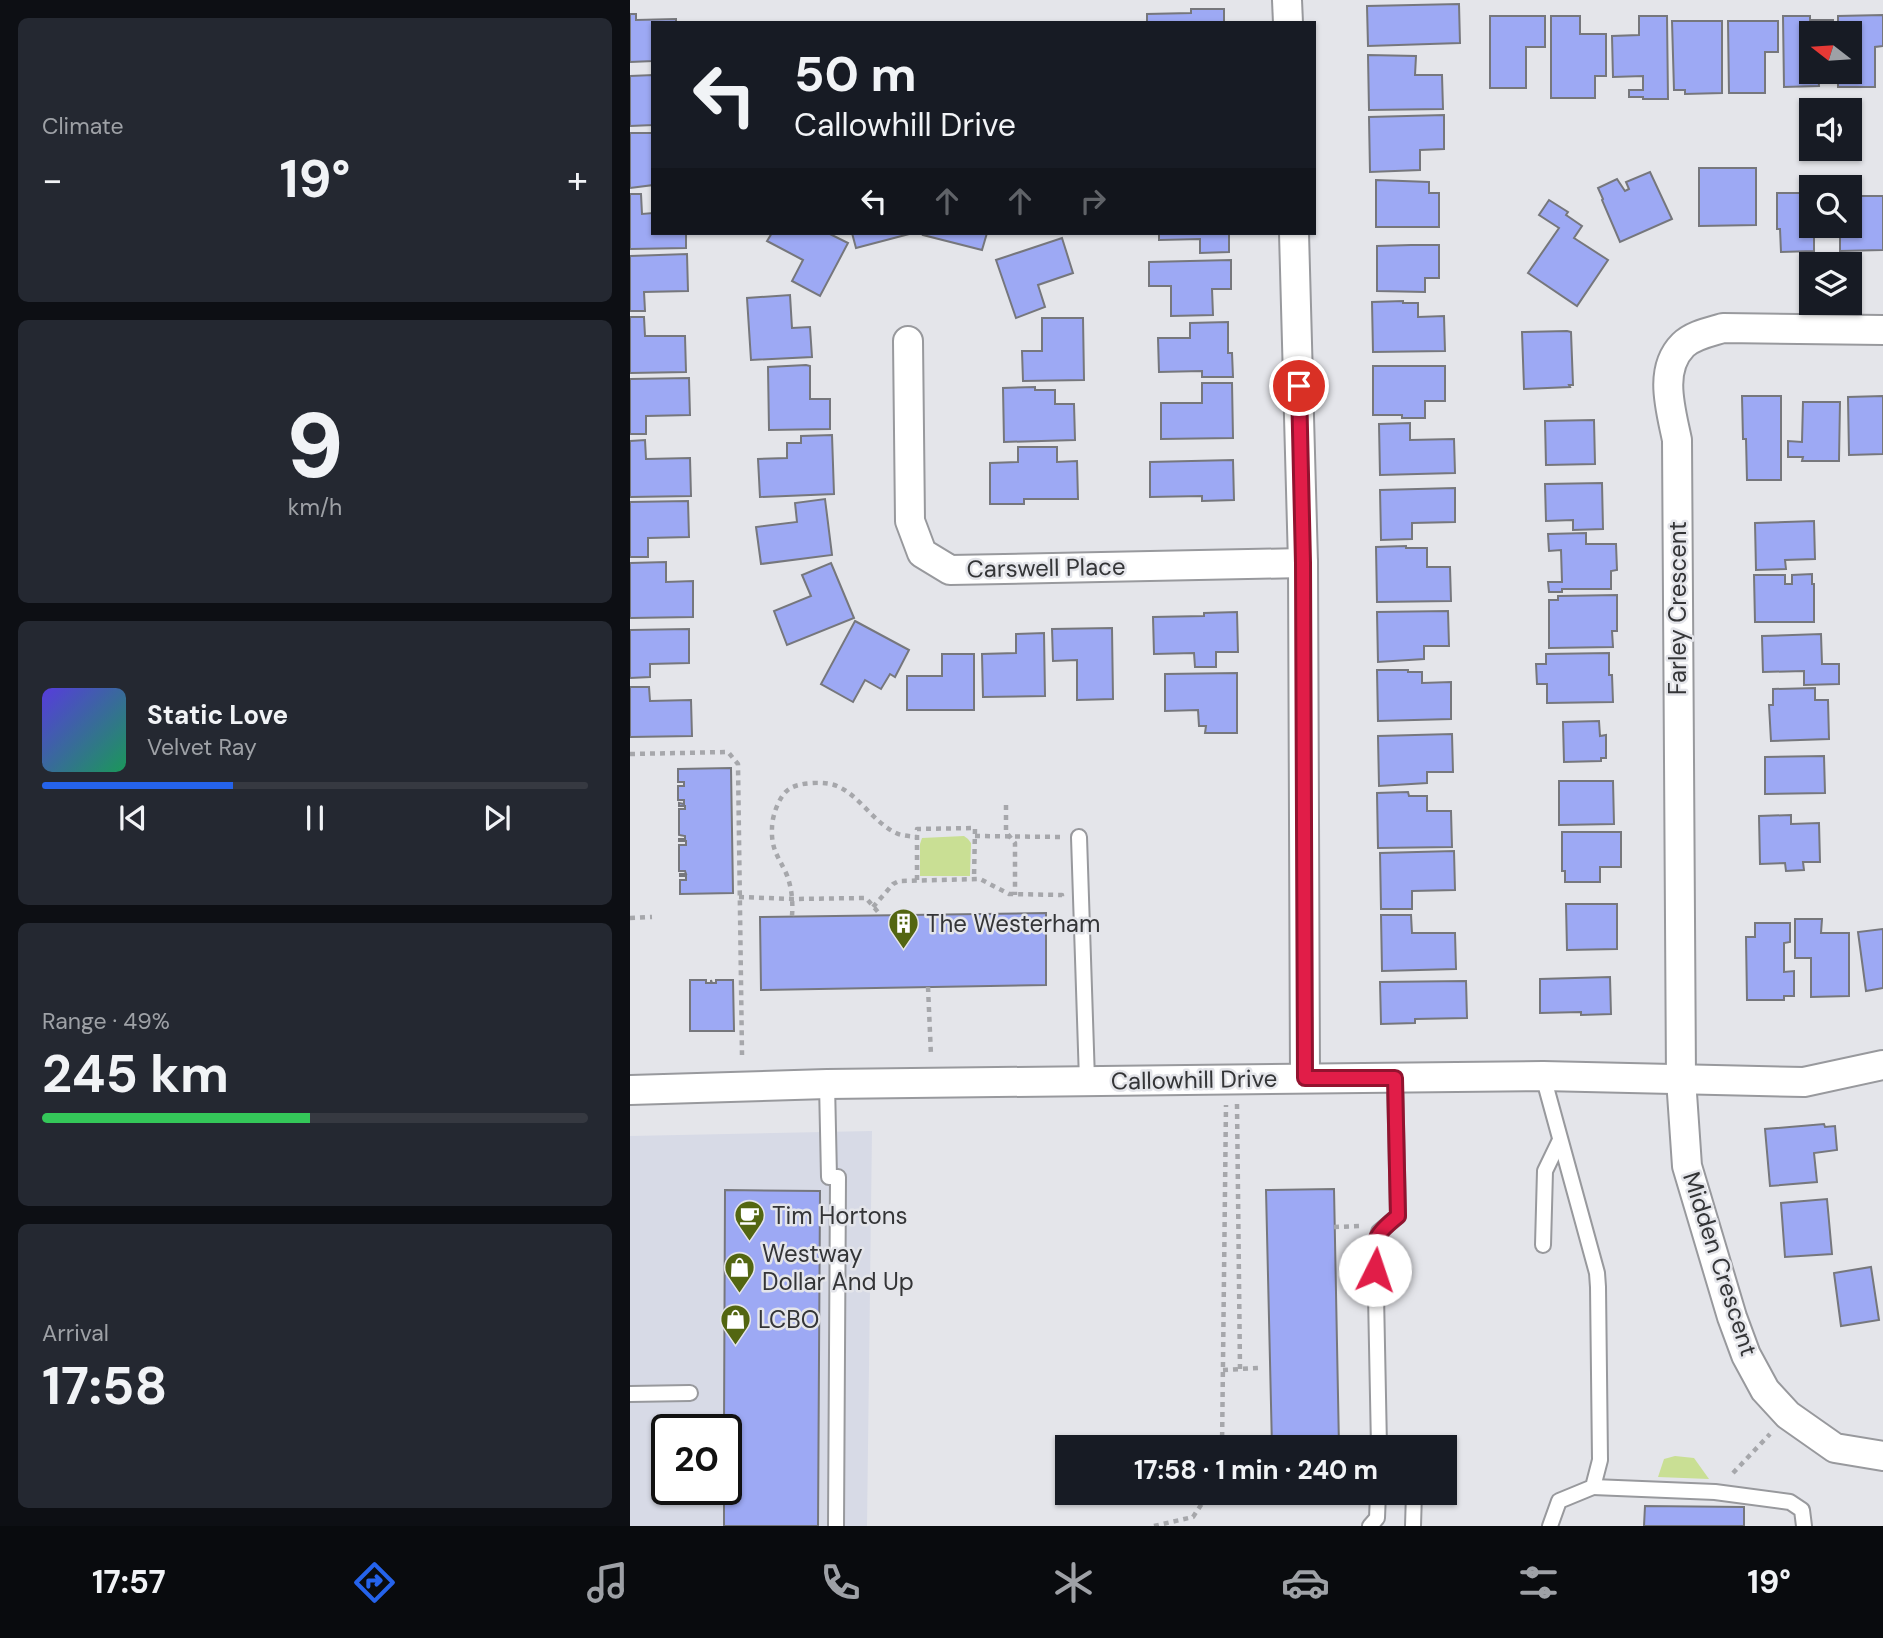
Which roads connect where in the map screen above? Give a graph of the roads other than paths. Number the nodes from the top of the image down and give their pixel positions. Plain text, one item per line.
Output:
1 (1287, 0) edge
2 (1288, 21) edge
3 (1294, 235) edge
4 (1883, 330) edge
5 (908, 341) dead end
6 (1303, 563) junction
7 (1079, 837) dead end
8 (1883, 1065) edge
9 (1543, 1076) junction
10 (1305, 1078) junction
11 (1395, 1078) junction
12 (1087, 1080) junction
13 (1681, 1080) junction
14 (827, 1084) junction
15 (630, 1090) edge
16 (1560, 1140) junction
17 (1543, 1245) dead end
18 (690, 1393) dead end
19 (630, 1394) edge
20 (1378, 1435) edge
21 (1883, 1456) edge
22 (1594, 1487) junction
23 (1378, 1505) edge
24 (1414, 1505) edge
25 (836, 1526) edge
26 (1370, 1526) edge
27 (1413, 1526) edge
28 (1550, 1526) edge
29 (1804, 1526) edge

1 - 2 street
3 - 6 street
4 - 13 street, Farley Crescent
5 - 6 street, Carswell Place
6 - 10 street
7 - 12 lane
8 - 13 street, Callowhill Drive
9 - 11 street, Callowhill Drive
9 - 13 street, Callowhill Drive
9 - 16 lane
10 - 11 street, Callowhill Drive
10 - 12 street, Callowhill Drive
11 - 20 lane
12 - 14 street, Callowhill Drive
13 - 21 street, Midden Crescent
14 - 15 street, Callowhill Drive
14 - 25 lane
16 - 17 lane
16 - 22 lane
18 - 19 lane
22 - 28 lane
22 - 29 lane
23 - 26 lane
24 - 27 lane

